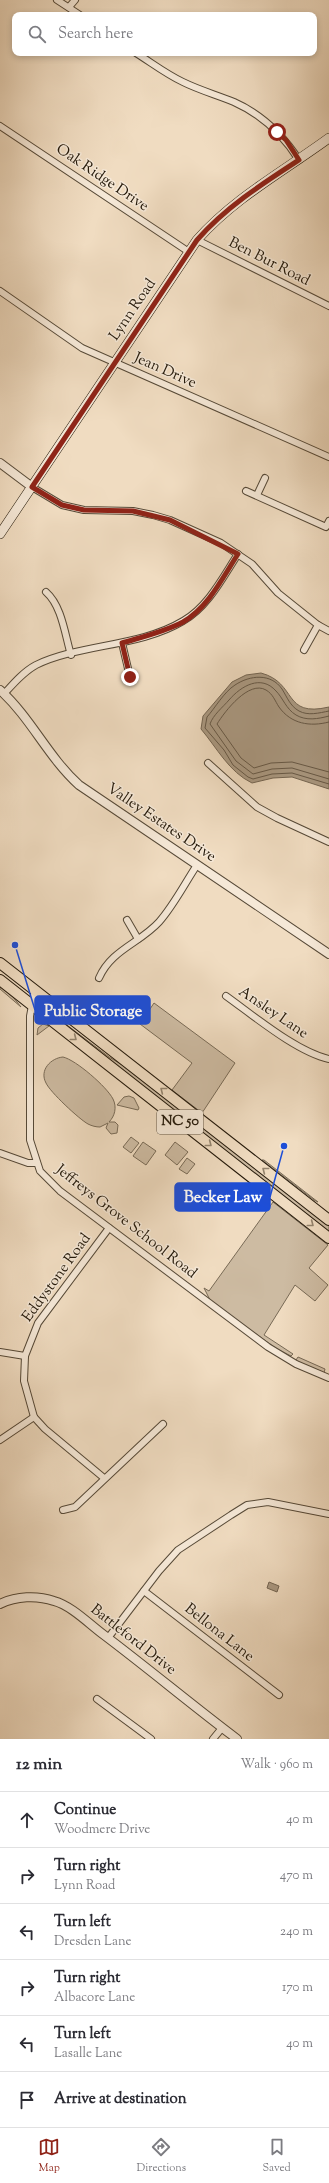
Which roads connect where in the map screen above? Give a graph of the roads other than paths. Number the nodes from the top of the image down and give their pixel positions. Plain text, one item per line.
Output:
1 (57, 0) edge
2 (75, 0) edge
3 (69, 7) junction
4 (76, 12) edge
5 (140, 56) edge
6 (0, 126) edge
7 (329, 138) edge
8 (299, 160) junction
9 (197, 240) junction
10 (189, 252) junction
11 (0, 291) edge
12 (329, 306) edge
13 (114, 363) junction
14 (329, 457) edge
15 (0, 463) edge
16 (265, 478) dead end
17 (32, 487) junction
18 (246, 491) dead end
19 (257, 495) junction
20 (329, 522) edge
21 (0, 534) edge
22 (238, 554) junction
23 (46, 592) dead end
24 (318, 625) junction
25 (329, 631) edge
26 (122, 643) junction
27 (304, 650) dead end
28 (70, 655) junction
29 (130, 677) dead end
30 (2, 692) edge
31 (208, 764) dead end
32 (329, 842) edge
33 (197, 865) junction
34 (127, 920) dead end
35 (138, 939) junction
36 (329, 954) edge
37 (0, 963) edge
38 (98, 978) dead end
39 (0, 980) edge
40 (35, 990) junction
41 (226, 996) dead end
42 (32, 1005) junction
43 (329, 1059) edge
44 (0, 1153) edge
45 (37, 1162) junction
46 (329, 1220) edge
47 (109, 1228) junction
48 (329, 1238) edge
49 (0, 1352) edge
50 (25, 1356) junction
51 (329, 1378) edge
52 (34, 1417) junction
53 (163, 1424) dead end
54 (0, 1440) edge
55 (104, 1478) junction
56 (63, 1510) dead end
57 (329, 1514) edge
58 (144, 1591) junction
59 (0, 1604) edge
60 (108, 1638) junction
61 (279, 1695) dead end
62 (97, 1700) dead end
63 (222, 1728) junction
64 (151, 1739) edge
65 (213, 1739) edge
66 (237, 1739) edge

1 - 3 street
2 - 3 street
3 - 4 street
5 - 8 street
6 - 10 street, Oak Ridge Drive
7 - 8 main road, Lynn Road
8 - 9 main road, Lynn Road
9 - 10 main road, Lynn Road
9 - 12 street, Ben Bur Road
10 - 13 main road, Lynn Road
11 - 13 street, Jean Drive
13 - 14 street, Jean Drive
13 - 17 main road, Lynn Road
15 - 17 street
16 - 19 street
17 - 21 main road, Lynn Road
17 - 22 street
18 - 19 street
19 - 20 street
22 - 24 street
22 - 26 street
23 - 28 street
24 - 25 street
24 - 27 street
26 - 28 street
26 - 29 street
28 - 30 street
30 - 33 street, Valley Estates Drive
31 - 32 street
33 - 35 street
33 - 36 street, Valley Estates Drive
34 - 35 street
35 - 38 street
37 - 40 main road, NC 50
39 - 42 main road, NC 50
40 - 42 street, Jeffreys Grove School Road
46 -> 40 main road, NC 50
41 - 43 street, Ansley Lane
42 - 45 street, Jeffreys Grove School Road
42 -> 48 main road, NC 50
44 - 45 street
45 - 47 street, Jeffreys Grove School Road
47 - 50 street, Eddystone Road
47 - 51 street, Jeffreys Grove School Road
49 - 50 street
50 - 52 street, Eddystone Road
52 - 54 street
52 - 55 street, Eddystone Road
53 - 55 street
55 - 56 street
57 - 58 street
58 - 60 street
58 - 61 street, Bellona Lane
59 - 60 street, Battleford Drive
60 - 63 street, Battleford Drive
62 - 64 street
63 - 65 street
63 - 66 street, Battleford Drive

